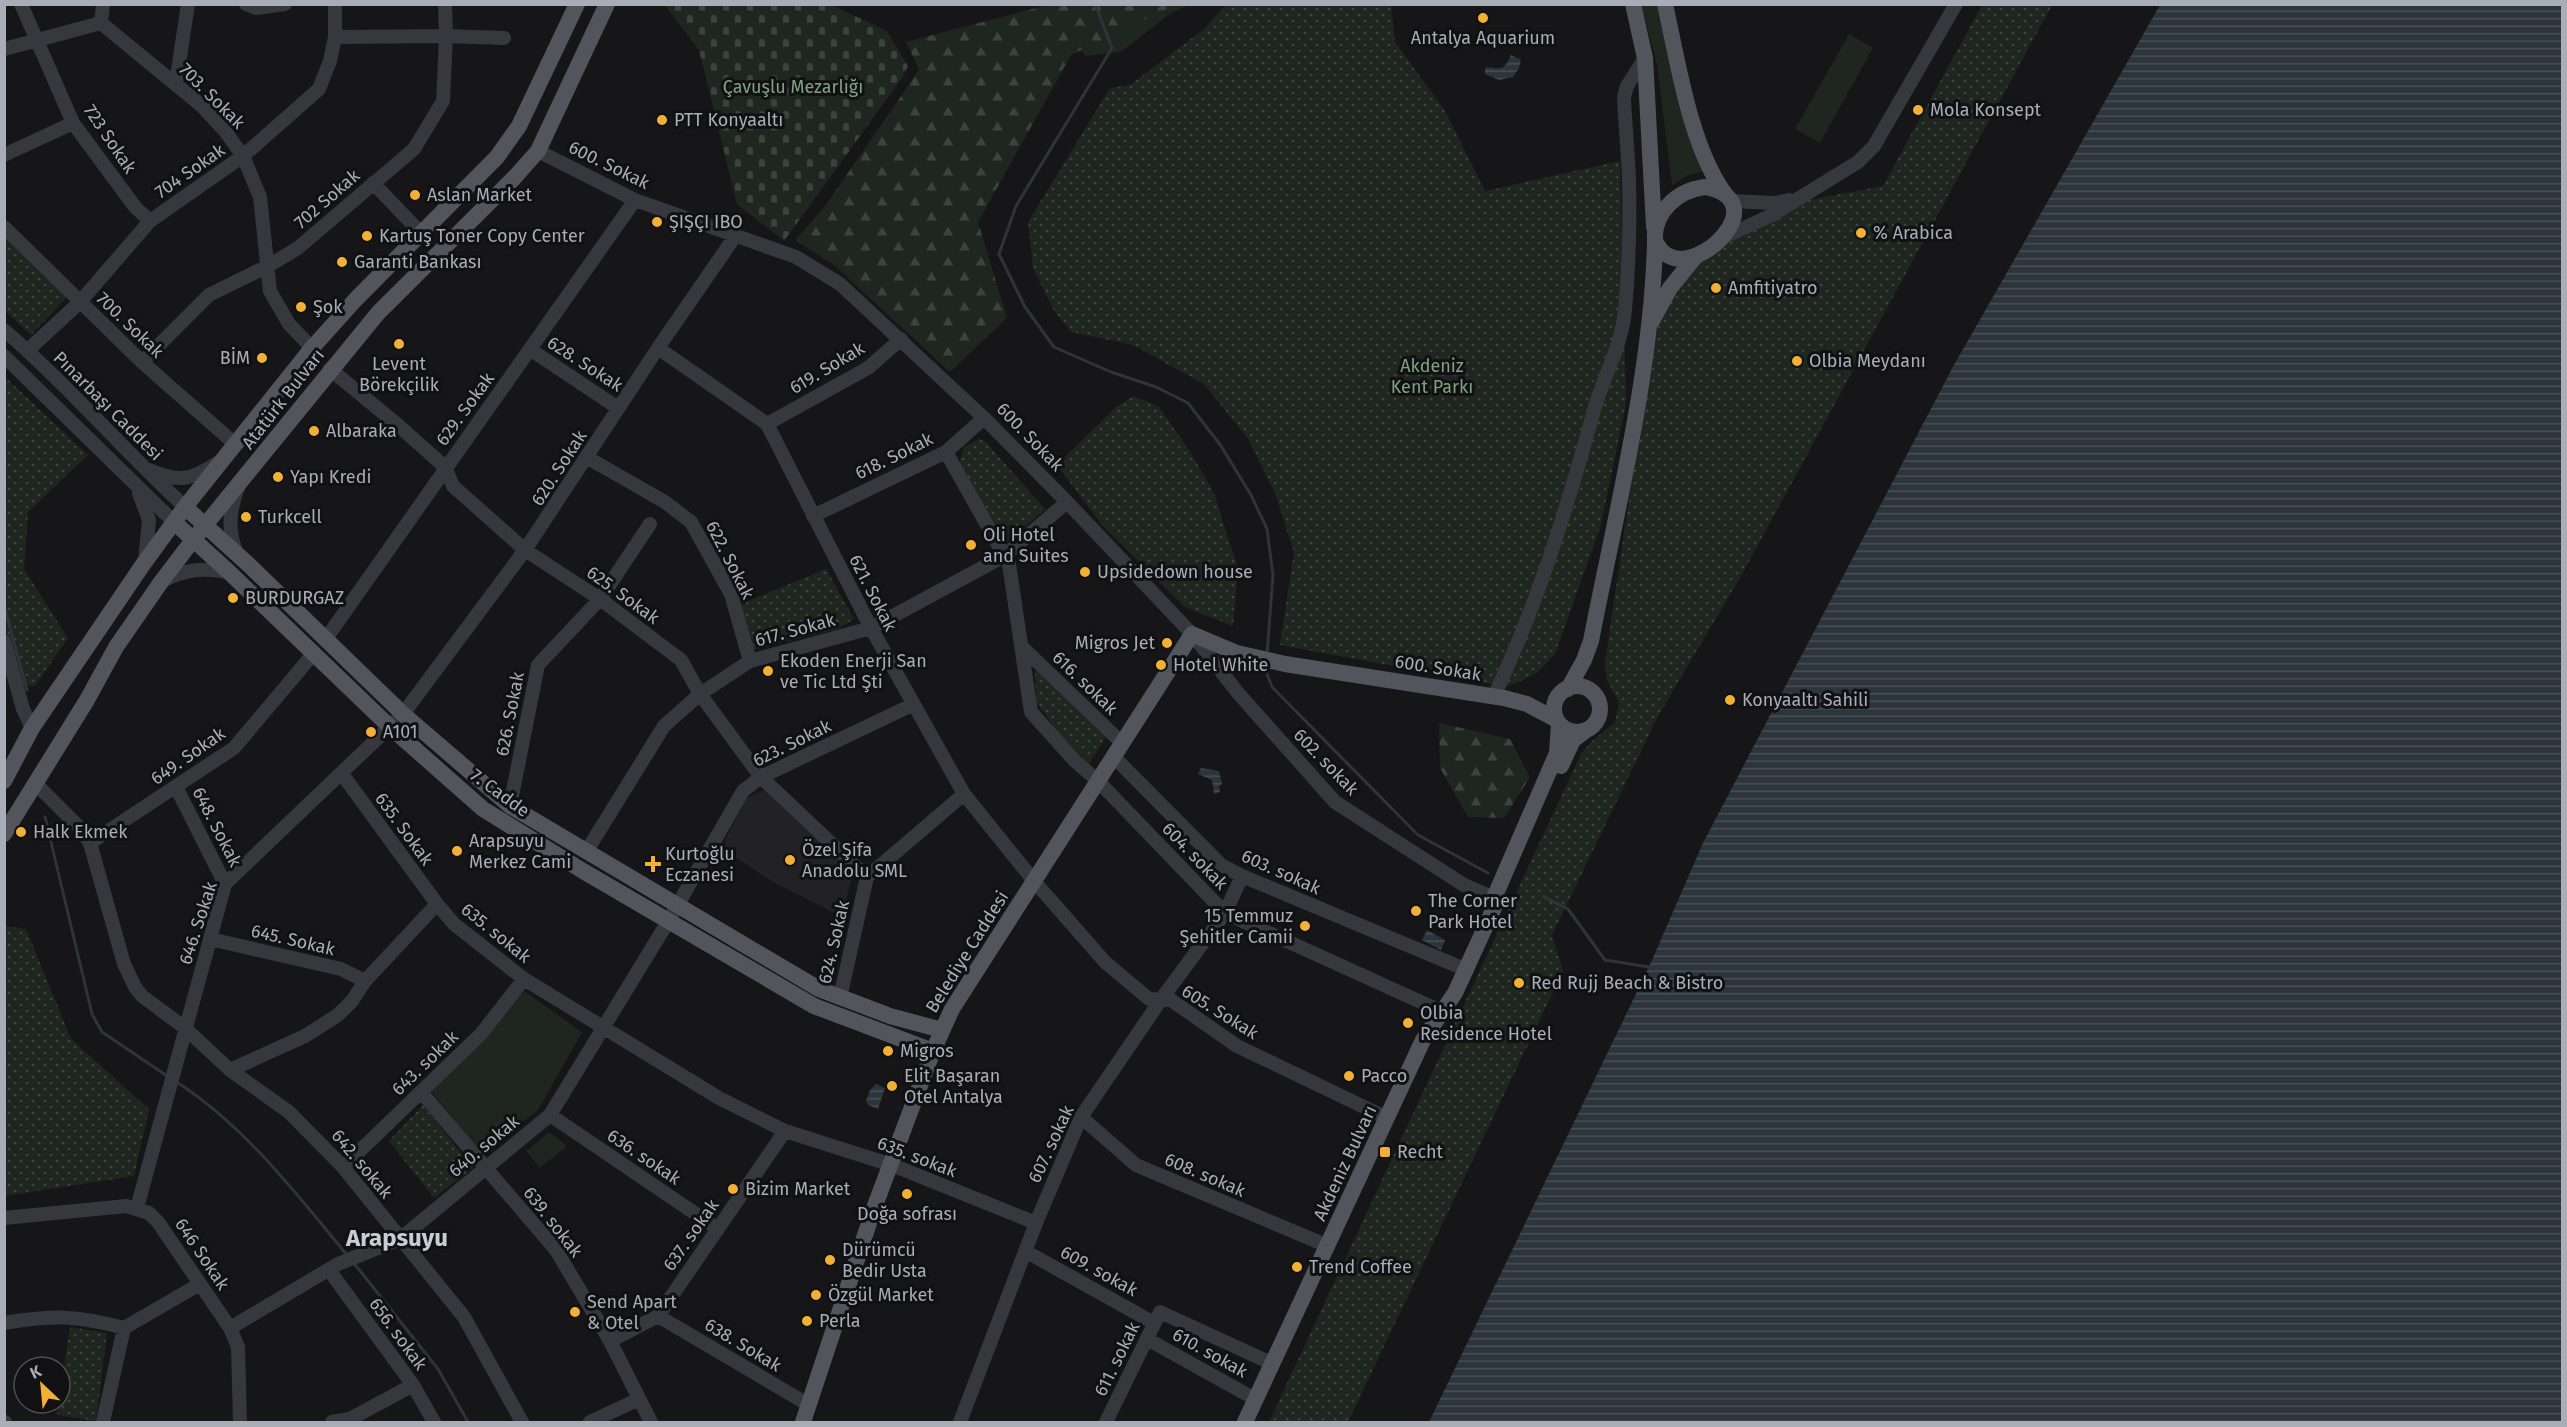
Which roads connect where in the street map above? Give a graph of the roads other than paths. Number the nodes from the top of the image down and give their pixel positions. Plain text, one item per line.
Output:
1 (21, 4) edge
2 (104, 4) edge
3 (188, 4) edge
4 (246, 4) edge
5 (285, 4) edge
6 (335, 4) edge
7 (445, 4) edge
8 (577, 4) edge
9 (607, 4) edge
10 (1633, 4) edge
11 (1665, 4) edge
12 (1956, 4) edge
13 (101, 23) junction
14 (446, 36) junction
15 (335, 37) junction
16 (504, 38) dead end
17 (36, 39) junction
18 (4, 49) edge
19 (1645, 58) junction
20 (176, 83) junction
21 (74, 123) junction
22 (538, 151) junction
23 (4, 155) edge
24 (243, 156) junction
25 (373, 183) junction
26 (1727, 197) junction
27 (1800, 197) junction
28 (635, 200) junction
29 (150, 221) junction
30 (4, 227) edge
31 (420, 232) junction
32 (736, 235) junction
33 (1654, 236) junction
34 (1722, 238) junction
35 (1696, 256) junction
36 (268, 266) junction
37 (80, 302) junction
38 (1649, 327) junction
39 (4, 330) edge
40 (901, 339) junction
41 (312, 348) junction
42 (658, 348) junction
43 (28, 350) junction
44 (531, 351) junction
45 (8, 362) edge
46 (142, 362) junction
47 (330, 369) junction
48 (618, 408) junction
49 (984, 418) junction
50 (767, 424) junction
51 (235, 444) junction
52 (946, 452) junction
53 (588, 458) junction
54 (222, 461) junction
55 (142, 467) junction
56 (445, 467) junction
57 (136, 485) junction
58 (239, 485) junction
59 (1067, 502) junction
60 (185, 507) junction
61 (813, 516) junction
62 (174, 522) junction
63 (650, 524) dead end
64 (206, 525) junction
65 (193, 540) junction
66 (525, 550) junction
67 (238, 555) junction
68 (1004, 556) junction
69 (144, 563) junction
70 (230, 573) junction
71 (160, 582) junction
72 (600, 599) junction
73 (871, 628) junction
74 (1192, 634) junction
75 (325, 640) junction
76 (4, 641) edge
77 (1591, 641) junction
78 (1023, 648) junction
79 (314, 653) junction
80 (750, 661) junction
81 (1566, 690) junction
82 (700, 694) junction
83 (1597, 696) junction
84 (1499, 697) junction
85 (912, 705) junction
86 (403, 714) junction
87 (1558, 722) junction
88 (390, 727) junction
89 (32, 728) junction
90 (1585, 731) junction
91 (1118, 750) junction
92 (342, 774) junction
93 (761, 777) junction
94 (4, 781) edge
95 (1098, 781) junction
96 (36, 784) junction
97 (176, 787) junction
98 (964, 794) junction
99 (510, 806) junction
100 (4, 834) edge
101 (90, 843) junction
102 (586, 852) junction
103 (1242, 876) junction
104 (867, 877) junction
105 (1034, 881) junction
106 (225, 884) junction
107 (1494, 903) junction
108 (437, 904) junction
109 (673, 913) junction
110 (1225, 913) junction
111 (210, 939) junction
112 (1467, 970) junction
113 (524, 979) junction
114 (365, 981) junction
115 (840, 998) junction
116 (1160, 1000) junction
117 (1443, 1012) junction
118 (603, 1027) junction
119 (942, 1030) junction
120 (184, 1034) junction
121 (933, 1051) junction
122 (230, 1070) junction
123 (421, 1092) junction
124 (550, 1114) junction
125 (1081, 1117) junction
126 (1387, 1118) junction
127 (784, 1131) junction
128 (892, 1165) junction
129 (343, 1167) junction
130 (487, 1168) junction
131 (137, 1208) junction
132 (4, 1218) edge
133 (1036, 1223) junction
134 (718, 1228) junction
135 (400, 1239) junction
136 (1328, 1246) junction
137 (1025, 1251) junction
138 (334, 1267) junction
139 (200, 1284) junction
140 (658, 1316) junction
141 (1157, 1317) junction
142 (4, 1323) edge
143 (124, 1328) junction
144 (230, 1328) junction
145 (1147, 1339) junction
146 (610, 1341) junction
147 (1273, 1364) junction
148 (413, 1385) junction
149 (639, 1399) junction
150 (1256, 1399) junction
151 (809, 1405) junction
152 (103, 1422) edge
153 (240, 1422) edge
154 (332, 1422) edge
155 (434, 1422) edge
156 (522, 1422) edge
157 (590, 1422) edge
158 (651, 1422) edge
159 (803, 1422) edge
160 (960, 1422) edge
161 (1106, 1422) edge
162 (1245, 1422) edge

1 - 17 street, 723 Sokak
2 - 13 street
3 - 20 street
4 - 5 street
6 - 15 street, 704 Sokak
7 - 14 street, 702 Sokak
8 - 31 main road, Atatürk Bulvarı
9 - 22 main road, Atatürk Bulvarı
10 - 19 main road
11 - 26 main road
12 - 27 street
13 - 17 street
13 - 20 street, 703. Sokak
14 - 15 street
14 - 16 street
14 - 25 street, 702 Sokak
15 - 24 street, 704 Sokak
17 - 18 street
17 - 21 street, 723 Sokak
19 - 33 main road
19 - 84 street
20 - 24 street, 703. Sokak
21 - 23 street
21 - 29 street, 723 Sokak
22 - 28 street, 600. Sokak
22 - 47 main road, Atatürk Bulvarı
24 - 29 street, 704 Sokak
24 - 36 street, 703. Sokak
25 - 31 street
25 - 36 street, 702 Sokak
26 - 27 street
26 - 33 main road
26 - 34 main road
27 - 34 street
28 - 32 street, 600. Sokak
28 - 44 street, 629. Sokak
29 - 37 street, 704 Sokak
30 - 37 street, 700. Sokak
31 - 41 main road, Atatürk Bulvarı
32 - 40 street, 600. Sokak
32 - 42 street, 620. Sokak
33 - 35 main road
33 - 38 main road
34 - 35 main road
35 - 38 main road
36 - 41 street, 703. Sokak
36 - 46 street, 702 Sokak
37 - 43 street, 704 Sokak
37 - 46 street, 700. Sokak
38 - 77 main road
39 - 43 street, Pınarbaşı Caddesi
40 - 49 street, 600. Sokak
40 - 50 street, 619. Sokak
41 - 51 main road, Atatürk Bulvarı
42 - 48 street, 620. Sokak
42 - 50 street, 621. Sokak
43 - 55 street, Pınarbaşı Caddesi
44 - 48 street, 628. Sokak
44 - 56 street, 629. Sokak
45 - 57 street, Pınarbaşı Caddesi
46 - 51 street, 700. Sokak
47 - 56 street, 625. Sokak
47 - 58 main road, Atatürk Bulvarı
48 - 53 street, 620. Sokak
49 - 52 street, 618. Sokak
49 - 59 street, 600. Sokak
50 - 61 street, 621. Sokak
51 - 54 main road, Atatürk Bulvarı
52 - 61 street, 618. Sokak
52 - 68 street
53 - 66 street, 620. Sokak
53 - 80 street, 622. Sokak
54 - 55 street
54 - 60 main road, Atatürk Bulvarı
55 - 60 street, Pınarbaşı Caddesi
56 - 66 street, 625. Sokak
56 - 75 street, 629. Sokak
57 - 62 street, Pınarbaşı Caddesi
57 - 69 street
58 - 64 main road, Atatürk Bulvarı
58 - 67 street
59 - 68 street, 617. Sokak
59 - 74 street, 600. Sokak
60 - 62 main road, Atatürk Bulvarı
60 - 64 main road, 7. Cadde
61 - 73 street, 621. Sokak
62 - 65 main road, 7. Cadde
62 - 69 main road, Atatürk Bulvarı
63 - 72 street, 626. Sokak
64 - 65 main road, Atatürk Bulvarı
64 - 67 main road, 7. Cadde
65 - 70 main road, 7. Cadde
65 - 71 main road, Atatürk Bulvarı
66 - 72 street, 625. Sokak
66 - 86 street, 620. Sokak
67 - 75 main road, 7. Cadde
68 - 73 street, 617. Sokak
68 - 78 street
69 - 89 main road, Atatürk Bulvarı
70 - 71 street
70 - 79 main road, 7. Cadde
71 - 96 main road, Atatürk Bulvarı
72 - 82 street, 625. Sokak
72 - 99 street, 626. Sokak
73 - 80 street, 617. Sokak
73 - 85 street, 621. Sokak
74 - 84 main road, 600. Sokak
74 - 91 main road, Belediye Caddesi
74 - 107 street, 602. sokak
75 - 86 main road, 7. Cadde
76 - 89 street
77 - 81 main road
77 - 83 main road
78 - 91 street, 616. sokak
78 - 95 street, 604. sokak
79 - 88 main road, 7. Cadde
79 - 97 street, 649. Sokak
80 - 82 street, 617. Sokak
81 - 83 main road
81 - 84 main road
81 - 87 main road
82 - 93 street, 625. Sokak
82 - 102 street, 617. Sokak
83 - 90 main road
84 - 87 main road
85 - 93 street, 623. Sokak
85 - 98 street, 621. Sokak
86 - 88 street, 646. Sokak
86 - 99 main road, 7. Cadde
87 - 90 main road
87 - 107 main road, Akdeniz Bulvarı
88 - 92 street, 646. Sokak
88 - 109 main road, 7. Cadde
89 - 94 main road, Atatürk Bulvarı
90 - 107 main road
91 - 95 main road, Belediye Caddesi
91 - 103 street, 603. sokak
92 - 106 street, 646. Sokak
92 - 108 street, 635. Sokak
93 - 104 street, 625. Sokak
93 - 109 street, 623. Sokak
95 - 105 main road, Belediye Caddesi
95 - 110 street, 604. sokak
96 - 100 main road, Atatürk Bulvarı
96 - 101 street
97 - 101 street, 649. Sokak
97 - 106 street, 648. Sokak
98 - 104 street
98 - 105 street, 621. Sokak
99 - 102 main road, 7. Cadde
101 - 120 street
102 - 109 main road, 7. Cadde
103 - 110 street, 607. sokak
103 - 112 street, 603. sokak
104 - 115 street, 624. Sokak
105 - 116 street, 605. Sokak
105 - 119 main road, Belediye Caddesi
106 - 111 street, 646. Sokak
107 - 112 main road, Akdeniz Bulvarı
108 - 113 street, 635. sokak
108 - 114 street, 635. sokak
109 - 115 main road, 7. Cadde
109 - 118 street, 640. sokak
109 - 121 main road, 7. Cadde
110 - 116 street, 607. sokak
110 - 117 street, 604. sokak
111 - 114 street, 645. Sokak
111 - 120 street, 646. Sokak
112 - 117 main road, Akdeniz Bulvarı
113 - 118 street, 635. sokak
113 - 123 street, 643. sokak
114 - 122 street, 635. sokak
115 - 119 main road, 7. Cadde
116 - 125 street, 607. sokak
116 - 126 street, 605. Sokak
117 - 126 main road, Akdeniz Bulvarı
118 - 124 street, 640. sokak
118 - 127 street, 635. sokak
119 - 121 main road, Belediye Caddesi
120 - 122 street
120 - 131 street, 646. Sokak
121 - 128 main road, Belediye Caddesi
122 - 129 street, 642. sokak
123 - 129 street, 643. sokak
123 - 130 street, 639. sokak
124 - 130 street, 640. sokak
124 - 134 street, 636. sokak
125 - 133 street, 607. sokak
125 - 136 street, 608. sokak
126 - 136 main road, Akdeniz Bulvarı
127 - 128 street, 635. sokak
127 - 134 street, 637. sokak
128 - 133 street, 635. sokak
128 - 151 main road, Belediye Caddesi
129 - 135 street, 642. sokak
130 - 135 street, 640. sokak
130 - 146 street, 639. sokak
131 - 132 street
131 - 139 street, 646 Sokak
133 - 137 street, 607. sokak
134 - 140 street, 637. sokak
135 - 138 street, 640. sokak
135 - 156 street, 642. sokak
136 - 147 main road, Akdeniz Bulvarı
137 - 141 street, 609. sokak
137 - 160 street, 607. sokak
138 - 144 street, 640. sokak
138 - 148 street, 656. sokak
139 - 143 street
139 - 144 street, 646 Sokak
140 - 146 street, 637. sokak
140 - 151 street, 638. Sokak
141 - 145 street, 611. sokak
141 - 147 street, 609. sokak
142 - 143 street
143 - 152 street
144 - 153 street, 646 Sokak
145 - 150 street, 610. sokak
145 - 161 street, 611. sokak
146 - 149 street, 639. sokak
147 - 150 main road, Akdeniz Bulvarı
148 - 154 street
148 - 155 street, 656. sokak
149 - 157 street
149 - 158 street, 639. sokak
150 - 162 main road, Akdeniz Bulvarı
151 - 159 main road, Belediye Caddesi

